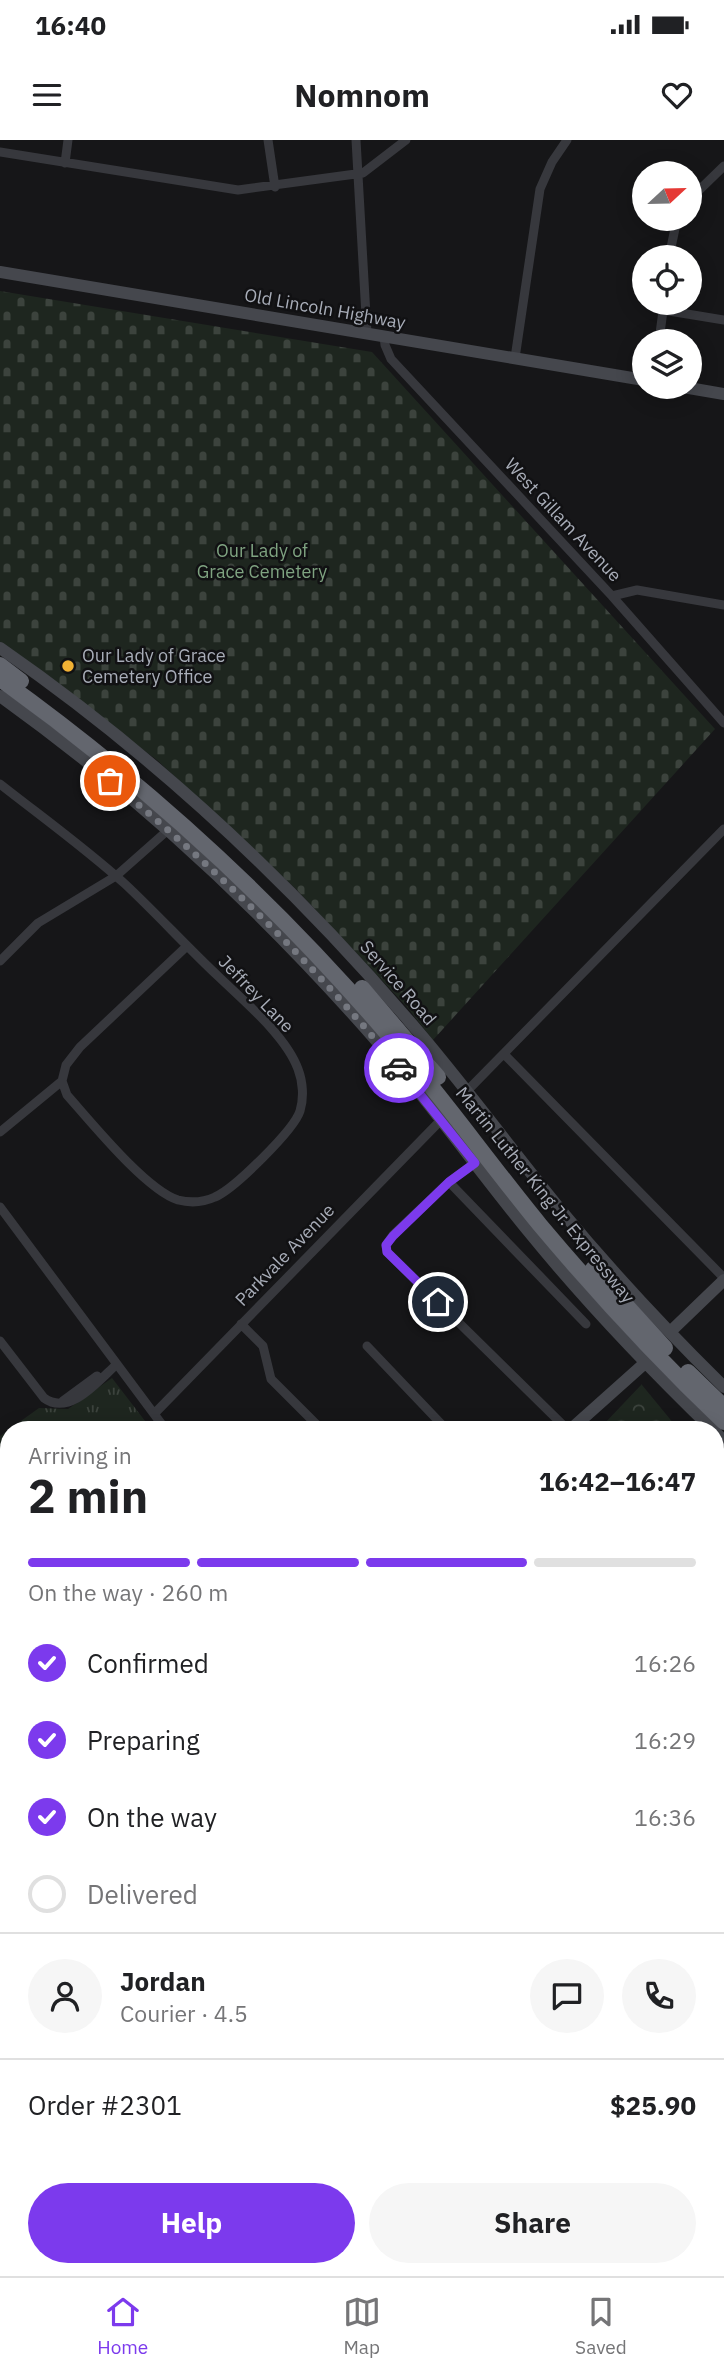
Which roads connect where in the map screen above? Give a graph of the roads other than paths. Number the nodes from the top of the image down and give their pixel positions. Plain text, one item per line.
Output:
1 (68, 140) edge
2 (268, 140) edge
3 (356, 140) edge
4 (406, 140) edge
5 (567, 140) edge
6 (0, 152) edge
7 (65, 163) junction
8 (724, 166) edge
9 (357, 174) junction
10 (275, 187) junction
11 (702, 187) edge
12 (0, 272) edge
13 (701, 315) edge
14 (724, 320) edge
15 (367, 333) junction
16 (384, 336) junction
17 (515, 358) junction
18 (632, 378) edge
19 (702, 390) edge
20 (724, 394) edge
21 (612, 596) junction
22 (724, 605) edge
23 (0, 648) edge
24 (0, 665) edge
25 (0, 679) edge
26 (0, 696) edge
27 (724, 723) edge
28 (0, 784) edge
29 (724, 829) edge
30 (168, 830) junction
31 (116, 877) junction
32 (187, 946) junction
33 (0, 961) edge
34 (505, 1054) junction
35 (62, 1081) junction
36 (467, 1091) junction
37 (441, 1120) junction
38 (0, 1132) edge
39 (475, 1163) junction
40 (449, 1182) junction
41 (0, 1207) edge
42 (724, 1279) edge
43 (241, 1324) junction
44 (586, 1324) dead end
45 (670, 1332) junction
46 (0, 1341) edge
47 (368, 1346) dead end
48 (645, 1363) junction
49 (117, 1364) junction
50 (724, 1387) edge
51 (724, 1407) edge
52 (154, 1414) junction
53 (159, 1421) edge
54 (313, 1421) edge
55 (439, 1421) edge
56 (560, 1421) edge
57 (579, 1421) edge
58 (704, 1421) edge
59 (723, 1421) edge

1 - 7 street
2 - 10 street
3 - 9 street
4 - 9 street
5 - 17 street
6 - 7 street
7 - 10 street
8 - 11 street
9 - 10 street
9 - 15 street
12 - 15 street, Old Lincoln Highway
13 - 14 street
15 - 16 street, Old Lincoln Highway
16 - 17 street, Old Lincoln Highway
16 - 21 street, West Gillam Avenue
17 - 18 street, Old Lincoln Highway
19 - 20 street
21 - 22 street
21 - 27 street, West Gillam Avenue
23 - 36 street, Service Road
24 - 51 highway, Martin Luther King Jr. Expressway
25 - 59 highway, Martin Luther King Jr. Expressway
26 - 30 street
28 - 31 street, Jeffrey Lane
29 - 34 street
30 - 31 street
30 - 37 street
31 - 32 street, Jeffrey Lane
31 - 33 street
32 - 35 street
32 - 35 street, Jeffrey Lane
34 - 36 street
34 - 42 street
35 - 38 street
36 - 45 street, Service Road
37 - 39 street
37 - 43 street, Parkvale Avenue
39 - 40 street
39 - 48 street
40 - 44 street
40 - 56 street
41 - 49 street
42 - 45 street
43 - 52 street, Parkvale Avenue
43 - 54 street
45 - 50 street, Service Road
46 - 49 street
47 - 55 street
48 - 57 street
48 - 58 street
49 - 52 street
52 - 53 street

